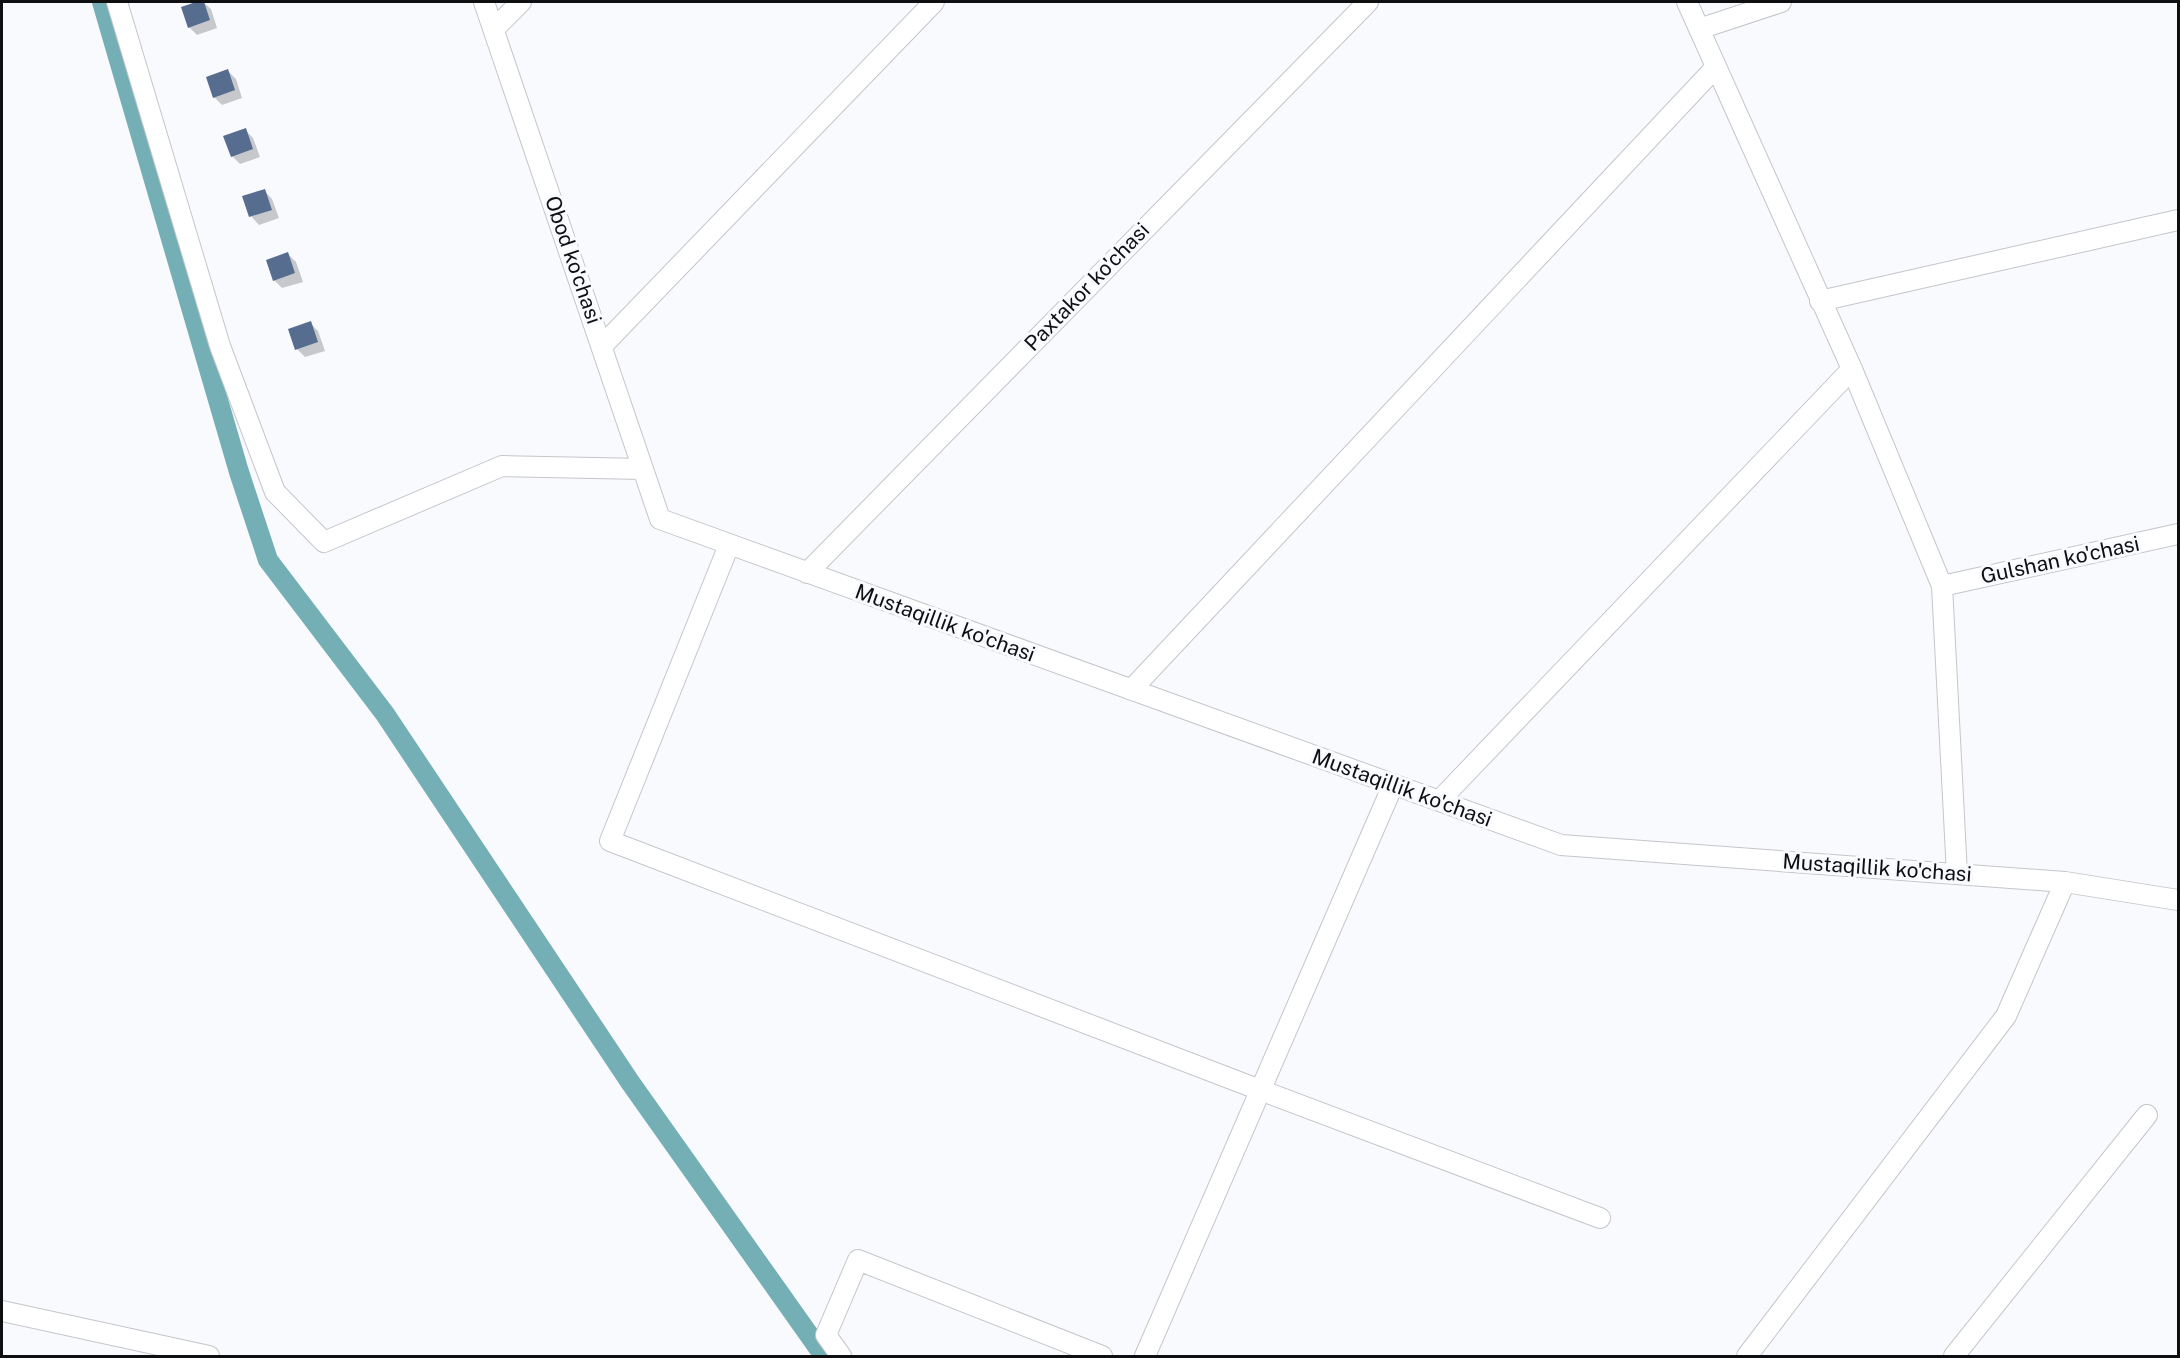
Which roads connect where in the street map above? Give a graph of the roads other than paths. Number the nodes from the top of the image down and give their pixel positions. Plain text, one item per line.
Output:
1 (117, 2) edge
2 (484, 2) edge
3 (521, 2) edge
4 (933, 2) edge
5 (1368, 2) edge
6 (1688, 2) edge
7 (1781, 2) edge
8 (1699, 29) junction
9 (494, 30) junction
10 (1715, 68) junction
11 (2178, 220) edge
12 (1820, 301) junction
13 (602, 345) junction
14 (1852, 369) junction
15 (643, 469) junction
16 (660, 519) joint
17 (2178, 534) edge
18 (729, 545) junction
19 (807, 573) junction
20 (1942, 586) junction
21 (1131, 690) junction
22 (1393, 785) junction
23 (1439, 801) junction
24 (1957, 874) junction
25 (2064, 882) junction
26 (2178, 900) edge
27 (1260, 1090) junction
28 (2147, 1115) dead end
29 (1600, 1218) dead end
30 (2, 1311) edge
31 (209, 1356) edge
32 (841, 1356) edge
33 (1102, 1356) edge
34 (1145, 1356) edge
35 (1747, 1356) edge
36 (1954, 1356) edge

1 - 15 street
2 - 9 street, Obod ko'chasi
3 - 9 street
4 - 13 street
5 - 19 street, Paxtakor ko'chasi
6 - 8 street
7 - 8 street
8 - 10 street
9 - 13 street, Obod ko'chasi
10 - 12 street
10 - 21 street
11 - 12 street
12 - 14 street
13 - 15 street, Obod ko'chasi
14 - 20 street
14 - 23 street
15 - 16 street, Obod ko'chasi
16 - 18 street, Mustaqillik ko'chasi
17 - 20 street, Gulshan ko'chasi
18 - 19 street, Mustaqillik ko'chasi
18 - 27 street
19 - 21 street, Mustaqillik ko'chasi
20 - 24 street
21 - 22 street, Mustaqillik ko'chasi
22 - 23 street, Mustaqillik ko'chasi
22 - 27 street
23 - 24 street, Mustaqillik ko'chasi
24 - 25 street, Mustaqillik ko'chasi
25 - 26 street, Mustaqillik ko'chasi
25 - 35 street
27 - 29 street
27 - 34 street
28 - 36 street
30 - 31 street
32 - 33 street

